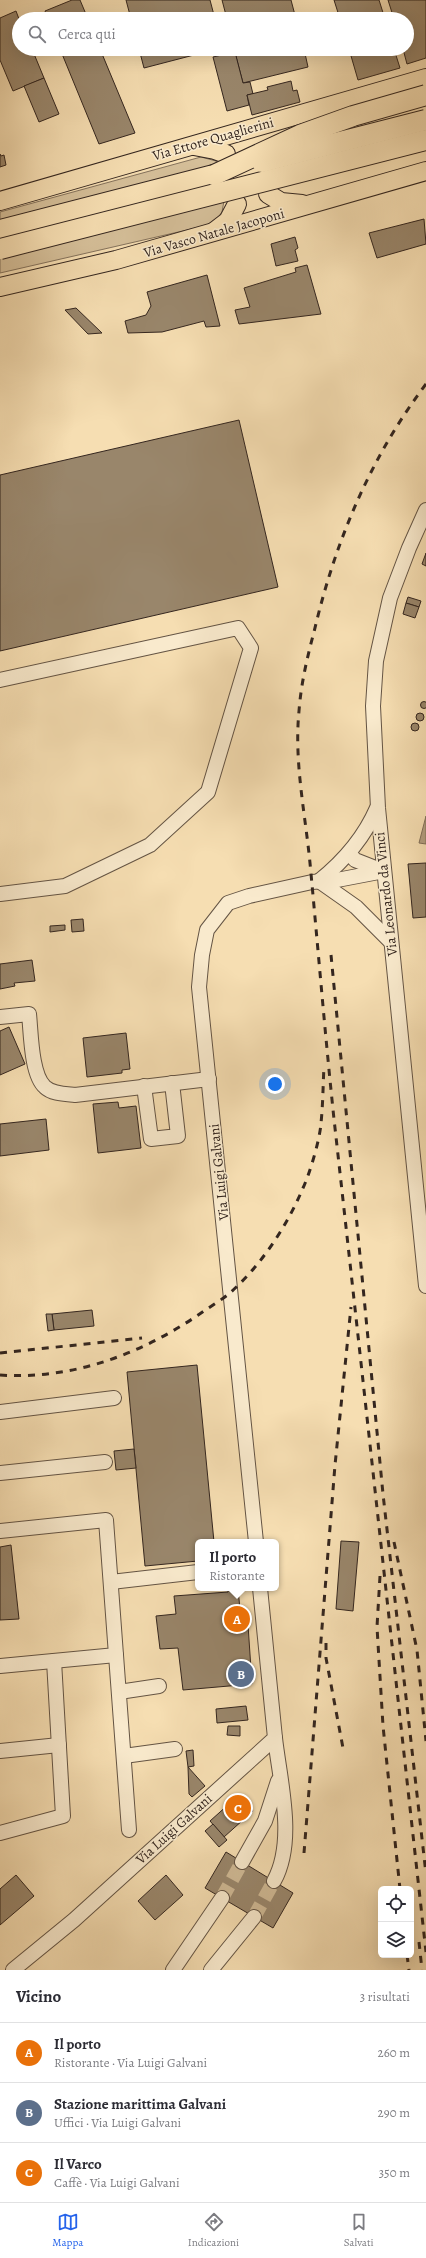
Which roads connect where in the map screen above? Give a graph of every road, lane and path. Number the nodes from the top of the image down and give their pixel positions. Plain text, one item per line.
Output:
1 (426, 78) edge
2 (426, 95) edge
3 (290, 117) junction
4 (426, 120) edge
5 (426, 140) edge
6 (259, 144) dead end
7 (190, 146) junction
8 (226, 154) dead end
9 (426, 171) edge
10 (214, 175) junction
11 (268, 194) dead end
12 (0, 201) edge
13 (237, 204) dead end
14 (309, 205) junction
15 (0, 230) edge
16 (213, 233) junction
17 (0, 249) edge
18 (0, 287) edge
19 (426, 510) edge
20 (0, 680) edge
21 (378, 808) junction
22 (350, 854) junction
23 (384, 871) junction
24 (319, 881) junction
25 (0, 894) edge
26 (390, 941) junction
27 (0, 1017) edge
28 (209, 1079) junction
29 (172, 1083) junction
30 (144, 1086) junction
31 (426, 1286) edge
32 (114, 1398) dead end
33 (0, 1412) edge
34 (105, 1462) dead end
35 (0, 1473) edge
36 (0, 1531) edge
37 (256, 1539) edge
38 (195, 1572) edge
39 (111, 1582) junction
40 (260, 1591) edge
41 (116, 1655) junction
42 (54, 1661) junction
43 (0, 1666) edge
44 (159, 1686) dead end
45 (119, 1692) junction
46 (275, 1738) junction
47 (59, 1745) junction
48 (175, 1749) dead end
49 (0, 1750) edge
50 (124, 1756) junction
51 (279, 1777) junction
52 (129, 1830) dead end
53 (0, 1833) edge
54 (242, 1862) tunnel mouth
55 (274, 1881) tunnel mouth
56 (222, 1898) tunnel mouth
57 (254, 1917) tunnel mouth
58 (13, 1970) edge
59 (173, 1970) edge
60 (211, 1970) edge

1 - 3 main road, Via Ettore Quaglierini
2 - 10 highway, bridge
3 - 6 main road
3 - 7 main road, Via Ettore Quaglierini
4 - 10 highway, bridge
5 - 17 highway, bridge
7 - 8 main road
7 - 12 main road, Via Ettore Quaglierini
9 - 14 main road, Via Vasco Natale Jacoponi
10 - 15 highway
11 - 14 main road
13 - 16 main road
14 - 16 main road, Via Vasco Natale Jacoponi
16 - 18 main road, Via Vasco Natale Jacoponi
19 - 21 street, Via Leonardo da Vinci
20 - 25 street
21 - 22 street
21 - 23 street, Via Leonardo da Vinci
22 - 23 street
22 - 24 street
23 - 24 street, Via Luigi Galvani
23 - 26 street, Via Leonardo da Vinci
24 - 26 street
24 - 28 street, Via Luigi Galvani
26 - 31 street, Via Leonardo da Vinci
27 - 30 street
28 - 29 street
28 - 37 street, Via Luigi Galvani
29 - 30 street
29 - 30 street
32 - 33 street
34 - 35 street
36 - 39 street
38 - 39 street
39 - 41 street
40 - 46 street
41 - 42 street
41 - 45 street
42 - 43 street
42 - 47 street
44 - 45 street
45 - 50 street
46 - 51 street
46 - 58 street, Via Luigi Galvani
47 - 49 street
47 - 53 street
48 - 50 street
50 - 52 street
51 - 54 street
51 - 55 street
56 - 59 street
57 - 60 street

